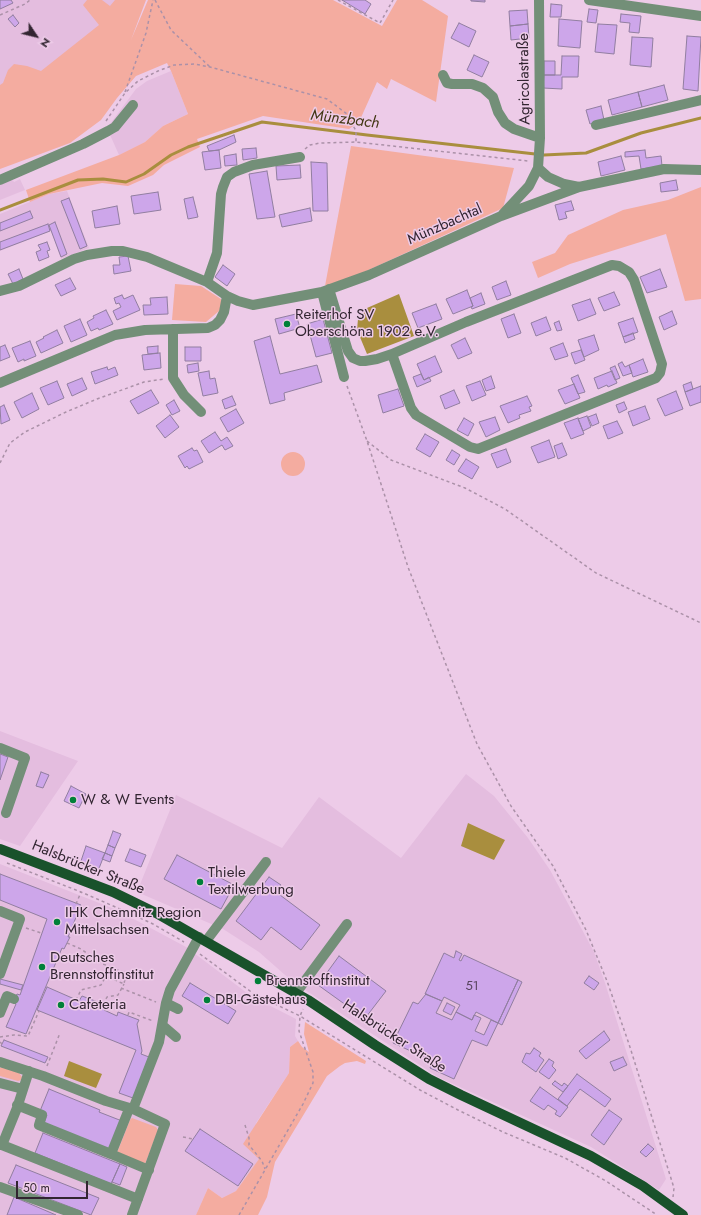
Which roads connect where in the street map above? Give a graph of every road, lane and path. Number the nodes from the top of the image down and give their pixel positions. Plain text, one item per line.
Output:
1 (30, 0) edge
2 (154, 0) edge
3 (338, 0) edge
4 (393, 0) edge
5 (539, 0) edge
6 (589, 0) edge
7 (627, 3) edge
8 (0, 16) edge
9 (701, 16) edge
10 (210, 67) junction
11 (443, 75) dead end
12 (124, 94) junction
13 (701, 100) edge
14 (133, 105) dead end
15 (596, 125) dead end
16 (102, 126) dead end
17 (540, 138) junction
18 (356, 142) junction
19 (300, 157) joint
20 (539, 158) junction
21 (701, 170) edge
22 (0, 180) edge
23 (579, 186) junction
24 (501, 216) junction
25 (207, 282) junction
26 (326, 290) junction
27 (0, 291) edge
28 (227, 296) junction
29 (173, 330) junction
30 (392, 354) junction
31 (344, 377) joint
32 (173, 378) junction
33 (0, 383) edge
34 (201, 412) dead end
35 (367, 441) junction
36 (0, 463) edge
37 (701, 623) edge
38 (0, 748) edge
39 (6, 813) dead end
40 (0, 849) edge
41 (1, 861) dead end
42 (266, 862) dead end
43 (81, 892) junction
44 (76, 904) dead end
45 (0, 911) edge
46 (18, 924) junction
47 (347, 924) dead end
48 (41, 933) dead end
49 (203, 939) junction
50 (67, 944) dead end
51 (193, 950) junction
52 (2, 963) edge
53 (110, 967) junction
54 (0, 974) edge
55 (106, 976) junction
56 (124, 984) junction
57 (121, 988) junction
58 (296, 993) junction
59 (14, 999) dead end
60 (76, 1000) dead end
61 (308, 1000) junction
62 (166, 1002) junction
63 (103, 1004) dead end
64 (178, 1010) dead end
65 (39, 1011) dead end
66 (0, 1012) edge
67 (128, 1015) dead end
68 (300, 1016) junction
69 (162, 1025) junction
70 (60, 1033) dead end
71 (0, 1036) edge
72 (176, 1037) dead end
73 (0, 1062) edge
74 (29, 1071) junction
75 (43, 1076) junction
76 (0, 1083) edge
77 (23, 1089) junction
78 (17, 1105) junction
79 (131, 1109) junction
80 (245, 1125) dead end
81 (183, 1137) dead end
82 (193, 1139) dead end
83 (1, 1145) edge
84 (111, 1154) junction
85 (265, 1169) junction
86 (149, 1170) junction
87 (0, 1187) edge
88 (674, 1192) dead end
89 (138, 1199) junction
90 (78, 1215) edge
91 (132, 1215) edge
92 (239, 1215) edge
93 (658, 1215) edge
94 (683, 1215) edge

1 - 8 path
2 - 10 path
2 - 12 path
3 - 4 path
5 - 17 street, Agricolastraße
6 - 7 street
7 - 9 street
10 - 12 path
10 - 18 path
11 - 17 street
12 - 16 path
13 - 15 street
14 - 22 street
17 - 20 street, Agricolastraße
18 - 19 path
18 - 20 path
19 - 25 street
20 - 23 street
20 - 24 street
21 - 23 street, Münzbachtal
23 - 24 street, Münzbachtal
24 - 26 street, Münzbachtal
25 - 27 street, Münzbachtal
25 - 28 street, Münzbachtal
26 - 28 street, Münzbachtal
26 - 30 street
26 - 31 street
28 - 29 street
29 - 32 street
29 - 33 street
30 - 30 street
31 - 35 path
32 - 34 street
32 - 36 path
35 - 37 path
35 - 88 path
38 - 39 street
40 - 49 main road, Halsbrücker Straße
41 - 43 path
42 - 49 street
43 - 44 path
43 - 51 path
45 - 46 street
46 - 48 path
46 - 52 street
47 - 58 street
49 - 51 street
49 - 58 main road, Halsbrücker Straße
50 - 53 path
51 - 62 street
51 - 68 path
52 - 54 street
53 - 55 path
53 - 56 path
55 - 56 path
55 - 60 path
56 - 57 path
57 - 62 path
57 - 63 path
58 - 61 main road, Halsbrücker Straße
59 - 66 street
61 - 68 path
61 - 94 main road, Halsbrücker Straße
62 - 64 street
62 - 69 street
65 - 71 path
67 - 69 path
68 - 85 path
68 - 93 path
69 - 72 street
69 - 79 street
70 - 75 path
73 - 74 street
74 - 75 street
74 - 77 street
75 - 79 street
76 - 77 street
77 - 78 street
78 - 83 street
78 - 84 street
79 - 84 street
79 - 86 street
80 - 85 path
81 - 82 path
83 - 89 street
84 - 86 street
85 - 92 path
86 - 89 street
87 - 90 street
89 - 91 street

